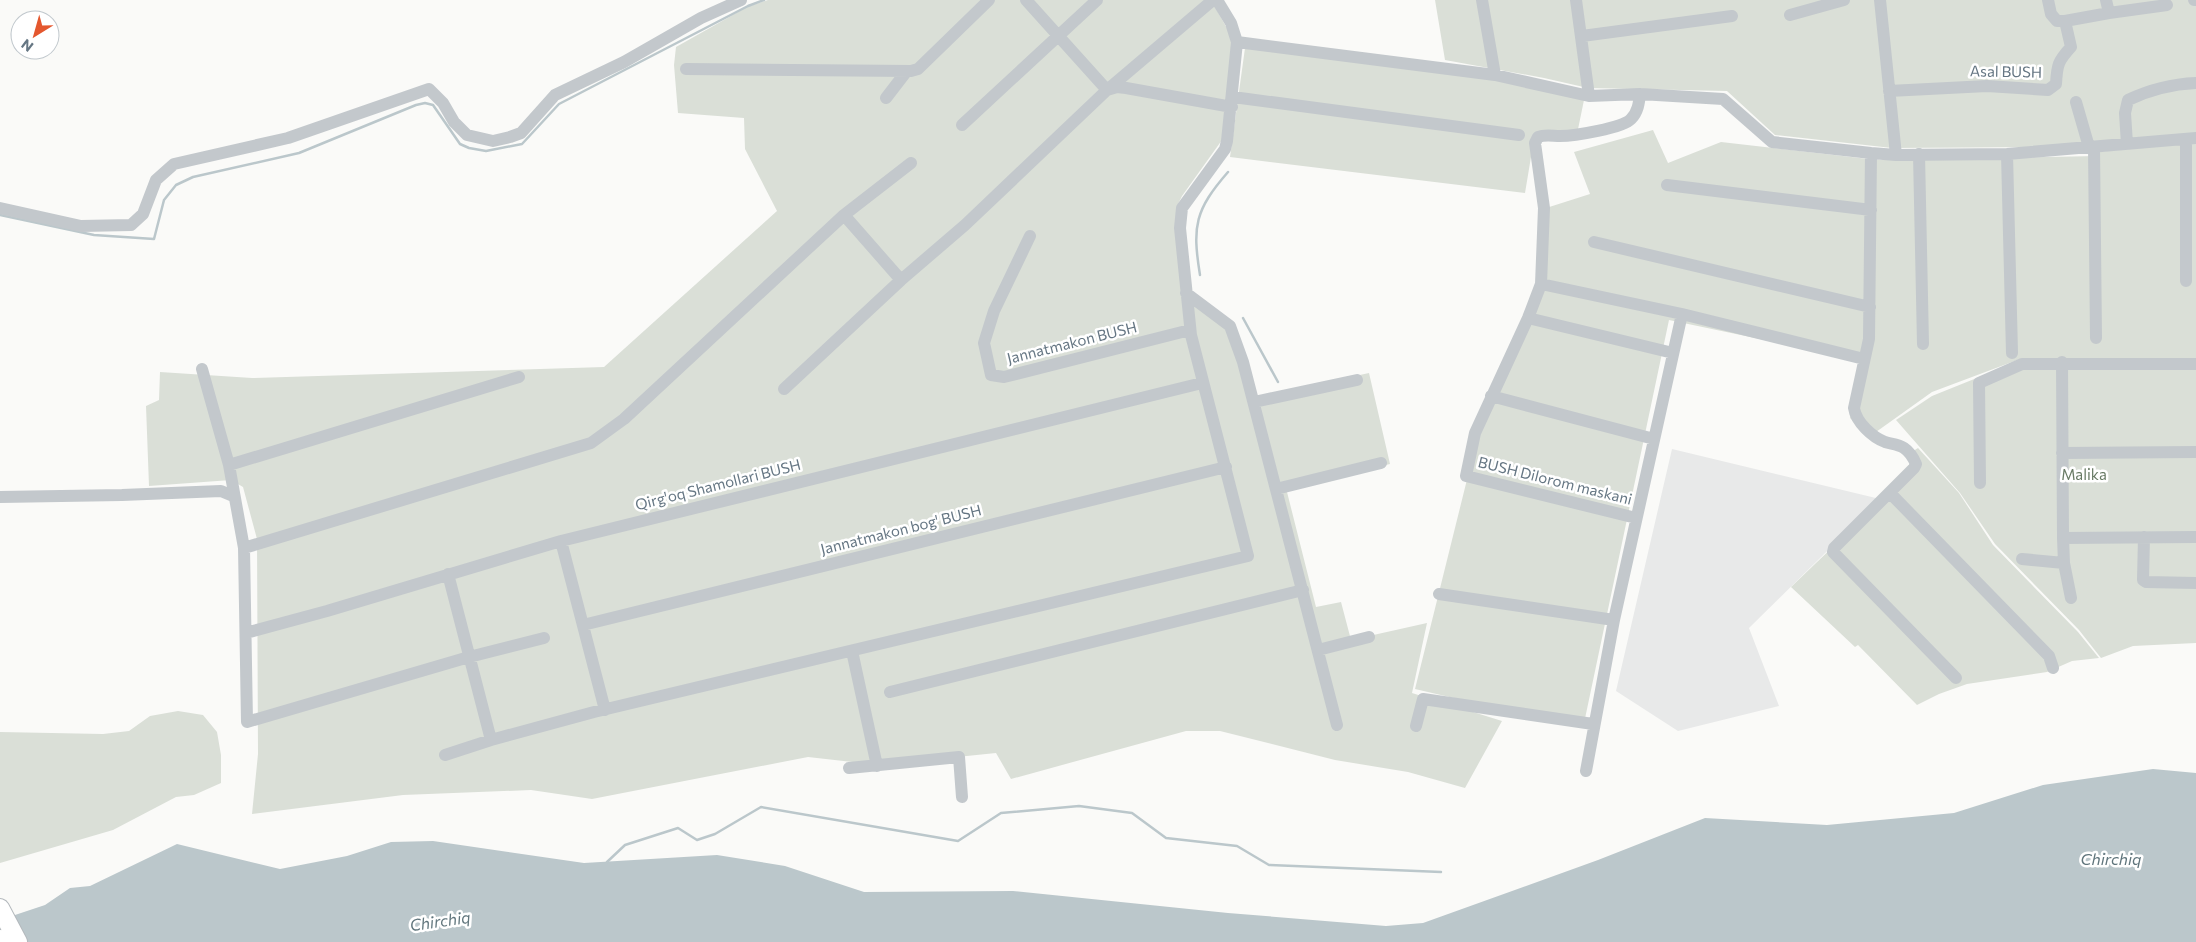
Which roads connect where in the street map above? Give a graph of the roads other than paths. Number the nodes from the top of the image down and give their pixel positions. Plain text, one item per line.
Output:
1 (741, 0) edge
2 (989, 0) edge
3 (1026, 0) edge
4 (1097, 0) edge
5 (1213, 0) edge
6 (1217, 0) edge
7 (1482, 0) edge
8 (1576, 0) edge
9 (1844, 0) edge
10 (1880, 0) edge
11 (2048, 0) edge
12 (2166, 5) dead end
13 (2107, 6) edge
14 (1790, 15) dead end
15 (1732, 16) dead end
16 (2065, 21) junction
17 (1058, 34) junction
18 (1582, 36) junction
19 (1237, 42) junction
20 (686, 69) dead end
21 (906, 72) junction
22 (1495, 76) junction
23 (2196, 83) edge
24 (1107, 90) junction
25 (1889, 91) junction
26 (1640, 94) junction
27 (1589, 96) junction
28 (886, 98) dead end
29 (1232, 102) junction
30 (2076, 102) dead end
31 (962, 125) dead end
32 (1519, 134) dead end
33 (2191, 139) edge
34 (2127, 144) junction
35 (2091, 147) junction
36 (1871, 153) junction
37 (1918, 154) junction
38 (2008, 154) junction
39 (1896, 155) junction
40 (911, 163) dead end
41 (1667, 186) dead end
42 (0, 208) edge
43 (1871, 210) junction
44 (844, 215) junction
45 (1030, 236) dead end
46 (1594, 242) dead end
47 (901, 280) junction
48 (2186, 281) dead end
49 (1541, 284) junction
50 (1186, 293) junction
51 (1870, 307) junction
52 (1682, 314) junction
53 (1528, 318) junction
54 (1190, 330) junction
55 (2096, 338) dead end
56 (1923, 344) dead end
57 (1673, 353) junction
58 (2012, 353) dead end
59 (1864, 358) junction
60 (2062, 362) junction
61 (2196, 364) edge
62 (202, 369) dead end
63 (519, 377) dead end
64 (1357, 380) dead end
65 (1202, 383) junction
66 (784, 389) dead end
67 (1491, 396) junction
68 (1254, 402) junction
69 (1654, 439) junction
70 (2196, 452) edge
71 (2062, 453) junction
72 (1381, 463) dead end
73 (229, 465) junction
74 (1226, 466) junction
75 (1980, 483) dead end
76 (1276, 489) junction
77 (1890, 493) junction
78 (233, 496) junction
79 (0, 497) edge
80 (1636, 518) junction
81 (2144, 537) junction
82 (2196, 537) edge
83 (2063, 538) junction
84 (561, 541) junction
85 (244, 548) junction
86 (2022, 559) dead end
87 (2064, 563) junction
88 (448, 574) junction
89 (2196, 583) edge
90 (1303, 590) junction
91 (1439, 594) dead end
92 (2071, 598) dead end
93 (1614, 620) junction
94 (583, 625) junction
95 (246, 633) junction
96 (1369, 637) dead end
97 (544, 638) dead end
98 (1318, 650) junction
99 (852, 652) junction
100 (469, 656) junction
101 (2052, 668) dead end
102 (1956, 678) dead end
103 (890, 692) dead end
104 (605, 710) junction
105 (1593, 724) junction
106 (1337, 725) dead end
107 (1416, 726) dead end
108 (491, 740) junction
109 (445, 755) dead end
110 (877, 766) junction
111 (849, 768) dead end
112 (1586, 771) dead end
113 (962, 797) dead end
114 (0, 908) edge
115 (18, 942) edge

1 - 42 street
2 - 21 street
3 - 17 street
4 - 17 street
5 - 24 street
6 - 19 street
7 - 22 street
8 - 18 street
9 - 14 street
10 - 25 street
11 - 16 street
12 - 13 street
13 - 16 street
15 - 18 street
16 - 25 street, Asal BUSH
17 - 24 street
17 - 31 street
18 - 27 street
19 - 22 street
19 - 29 street
20 - 21 street
21 - 28 street
22 - 27 street
23 - 34 street
24 - 29 street
24 - 47 street
25 - 39 street
26 - 27 street
26 - 36 street
26 - 49 street
29 - 32 street
29 - 50 street
30 - 35 street
33 - 34 street
33 - 48 street
34 - 35 street
35 - 38 street
35 - 55 street
36 - 39 street
36 - 43 street
37 - 38 street
37 - 39 street
37 - 56 street
38 - 58 street
40 - 44 street
41 - 43 street
43 - 51 street
44 - 47 street
44 - 85 street
45 - 54 street, Jannatmakon BUSH
46 - 51 street
47 - 66 street
49 - 52 street
49 - 53 street
50 - 54 street
50 - 68 street
51 - 59 street
52 - 57 street
52 - 59 street
53 - 57 street
53 - 67 street
54 - 65 street
57 - 69 street
59 - 77 street
60 - 61 street
60 - 71 street
60 - 75 street
62 - 73 street
63 - 73 street
64 - 68 street
65 - 74 street
65 - 84 street, Qirg'oq Shamollari BUSH
67 - 69 street
67 - 80 street, BUSH Dilorom maskani
68 - 76 street
69 - 80 street
70 - 71 street
71 - 83 street
72 - 76 street
73 - 78 street
74 - 94 street, Jannatmakon bog' BUSH
74 - 99 street
76 - 90 street
77 - 101 street
77 - 102 street
78 - 79 street
78 - 85 street
80 - 93 street
81 - 82 street
81 - 83 street
81 - 89 street
83 - 87 street
84 - 88 street, Qirg'oq Shamollari BUSH
84 - 94 street
85 - 95 street
86 - 87 street
87 - 92 street
88 - 95 street, Qirg'oq Shamollari BUSH
88 - 100 street
90 - 98 street
90 - 103 street
91 - 93 street
93 - 105 street
94 - 104 street
95 - 100 street
96 - 98 street
97 - 100 street
98 - 106 street
99 - 104 street
99 - 110 street
100 - 108 street
104 - 108 street
105 - 107 street
105 - 112 street
108 - 109 street
110 - 111 street
110 - 113 street
114 - 115 highway

